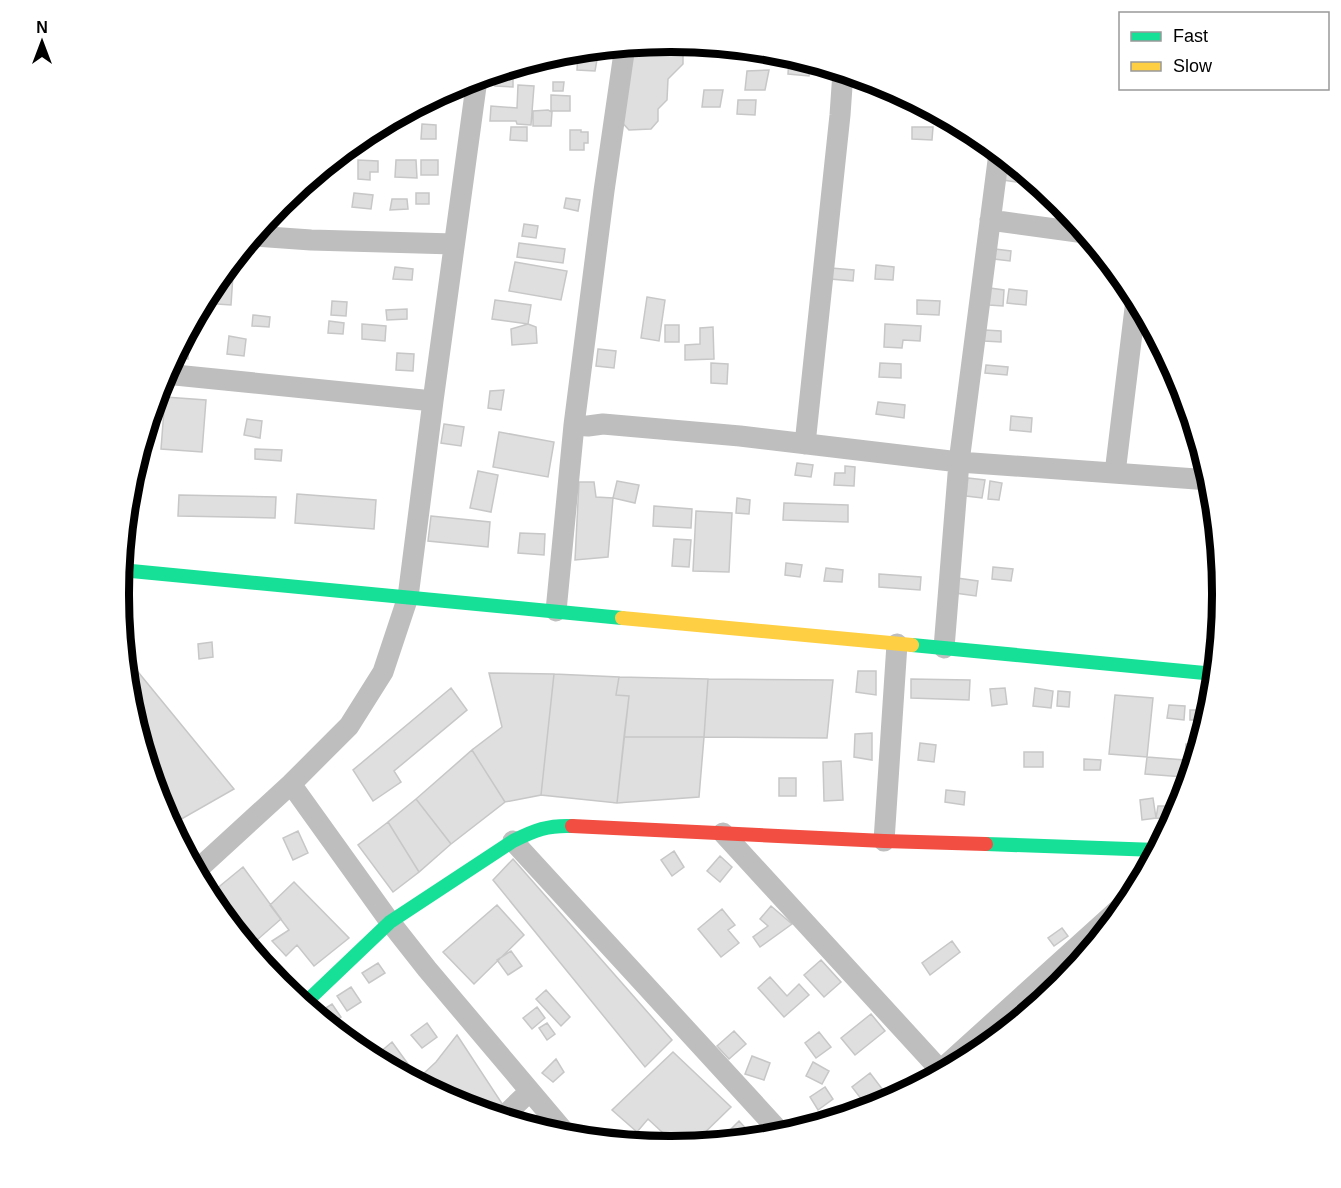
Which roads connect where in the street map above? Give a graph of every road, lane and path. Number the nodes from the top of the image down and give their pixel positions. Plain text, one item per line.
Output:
1 (624, 55) edge
2 (842, 80) edge
3 (476, 89) edge
4 (998, 162) edge
5 (990, 220) junction
6 (1073, 231) edge
7 (263, 237) edge
8 (454, 244) junction
9 (1134, 315) edge
10 (176, 375) edge
11 (433, 401) junction
12 (574, 425) junction
13 (805, 444) junction
14 (959, 462) junction
15 (1115, 473) junction
16 (1200, 479) edge
17 (130, 573) edge
18 (408, 597) junction
19 (556, 611) junction
20 (897, 644) junction
21 (944, 648) junction
22 (1206, 673) edge
23 (291, 784) junction
24 (723, 833) junction
25 (513, 841) junction
26 (884, 841) junction
27 (1147, 850) edge
28 (202, 865) edge
29 (390, 922) junction
30 (1093, 932) edge
31 (310, 998) edge
32 (968, 1046) edge
33 (933, 1067) edge
34 (530, 1091) junction
35 (509, 1111) edge
36 (557, 1123) edge
37 (774, 1125) edge

1 - 12 street
2 - 13 street
3 - 8 street
4 - 5 street
5 - 6 street
5 - 14 street
7 - 8 street
8 - 11 street
9 - 15 street
10 - 11 street
11 - 18 street
12 - 13 street
12 - 19 street
13 - 14 street
14 - 15 street
14 - 21 street
15 - 16 street
17 - 18 street
18 - 19 street
18 - 23 street
19 - 20 street
20 - 21 street
20 - 26 street
21 - 22 street
23 - 28 street
23 - 29 street
24 - 25 street
24 - 26 street
24 - 33 street
25 - 29 street
25 - 37 street
26 - 27 street
29 - 31 street
29 - 34 street
30 - 32 street
34 - 35 street
34 - 36 street

